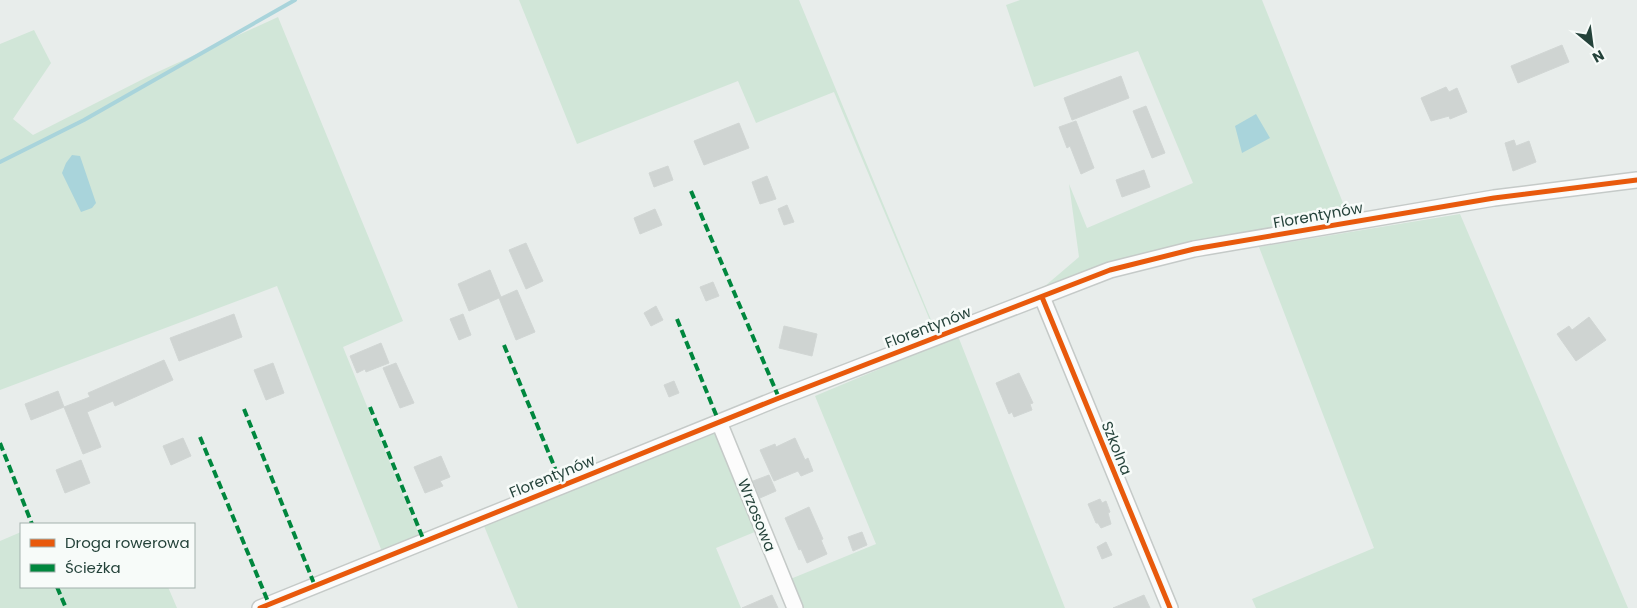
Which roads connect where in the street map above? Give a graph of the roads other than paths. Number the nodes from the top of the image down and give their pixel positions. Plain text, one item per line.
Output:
1 (1637, 180) edge
2 (1042, 297) junction
3 (720, 422) junction
4 (260, 608) edge
5 (795, 608) edge
6 (1170, 608) edge

1 - 2 street, Florentynów
2 - 3 street, Florentynów
2 - 6 street, Szkolna
3 - 4 street, Florentynów
3 - 5 street, Wrzosowa

